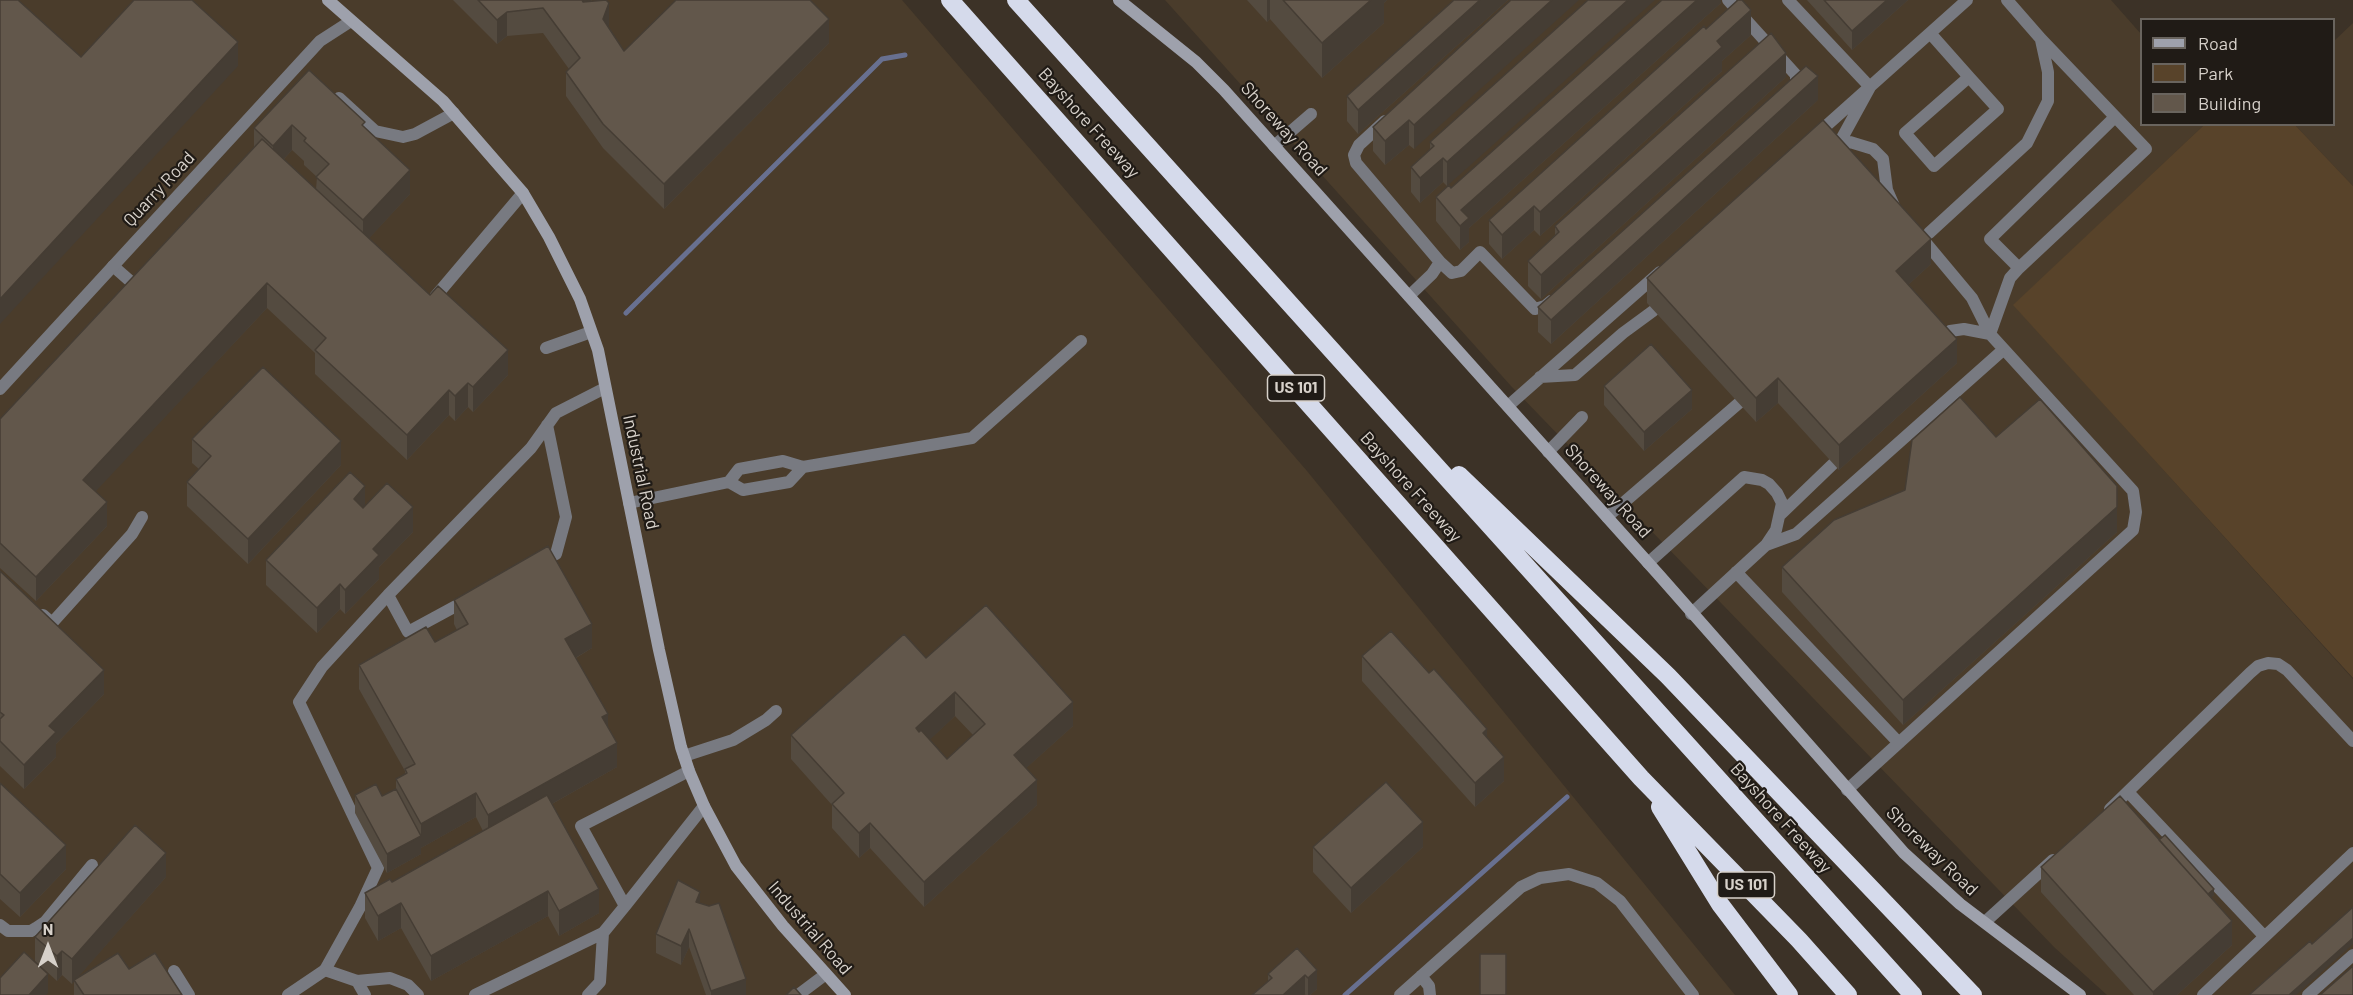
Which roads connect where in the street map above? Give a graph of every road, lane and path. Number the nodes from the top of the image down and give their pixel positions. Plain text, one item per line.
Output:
1 (328, 0) edge
2 (950, 0) edge
3 (1016, 0) edge
4 (1119, 0) edge
5 (1728, 0) edge
6 (1788, 0) edge
7 (1967, 0) edge
8 (2007, 0) edge
9 (351, 21) junction
10 (1930, 33) junction
11 (2041, 39) junction
12 (1969, 77) junction
13 (1870, 87) junction
14 (333, 93) edge
15 (1778, 99) edge
16 (454, 113) junction
17 (1311, 114) dead end
18 (1393, 114) edge
19 (2115, 117) junction
20 (1808, 142) edge
21 (1275, 146) junction
22 (523, 194) junction
23 (1901, 214) edge
24 (1916, 231) edge
25 (1929, 233) edge
26 (1440, 262) junction
27 (113, 266) junction
28 (1665, 268) edge
29 (2019, 268) junction
30 (138, 288) edge
31 (1563, 290) edge
32 (1409, 296) junction
33 (435, 297) edge
34 (1653, 311) dead end
35 (591, 332) junction
36 (1990, 334) junction
37 (1935, 340) edge
38 (1081, 341) dead end
39 (546, 348) dead end
40 (2003, 350) junction
41 (1540, 377) junction
42 (1358, 379) junction
43 (605, 388) junction
44 (0, 389) edge
45 (1738, 403) dead end
46 (1508, 406) junction
47 (1582, 417) dead end
48 (547, 425) junction
49 (1548, 452) junction
50 (1833, 464) dead end
51 (803, 467) junction
52 (729, 482) junction
53 (629, 502) junction
54 (1780, 515) junction
55 (142, 517) dead end
56 (1607, 517) junction
57 (1766, 546) junction
58 (1648, 563) junction
59 (524, 570) edge
60 (1736, 572) junction
61 (482, 593) edge
62 (388, 595) junction
63 (35, 607) edge
64 (1691, 614) junction
65 (776, 711) dead end
66 (2353, 741) edge
67 (1899, 743) junction
68 (684, 756) junction
69 (689, 771) junction
70 (1641, 778) junction
71 (1847, 790) junction
72 (2128, 792) junction
73 (704, 806) junction
74 (2103, 816) edge
75 (2353, 853) edge
76 (2060, 854) edge
77 (92, 865) dead end
78 (625, 906) junction
79 (1985, 922) junction
80 (0, 925) edge
81 (603, 933) junction
82 (2264, 936) junction
83 (2353, 955) edge
84 (325, 969) junction
85 (174, 971) dead end
86 (826, 974) junction
87 (1421, 976) junction
88 (357, 981) junction
89 (189, 995) edge
90 (288, 995) edge
91 (365, 995) edge
92 (418, 995) edge
93 (474, 995) edge
94 (588, 995) edge
95 (798, 995) edge
96 (845, 995) edge
97 (1400, 995) edge
98 (1430, 995) edge
99 (1693, 995) edge
100 (1789, 995) edge
101 (1848, 995) edge
102 (1913, 995) edge
103 (1973, 995) edge
104 (2080, 995) edge
105 (2203, 995) edge
106 (2308, 995) edge

1 - 9 street, Industrial Road
2 - 70 highway, Bayshore Freeway / US 101
3 - 42 highway, Bayshore Freeway / US 101
4 - 21 street, Shoreway Road
5 - 15 street
6 - 13 street
7 - 10 street
8 - 11 street
9 - 16 street, Industrial Road
9 - 27 street, Quarry Road
10 - 12 street
10 - 13 street
11 - 19 street
11 - 25 street
12 - 12 street
13 - 20 street
13 - 23 street
14 - 16 street
16 - 22 street, Industrial Road
17 - 21 street
18 - 26 street
19 - 29 street
19 - 29 street
21 - 32 street, Shoreway Road
22 - 33 street
22 - 35 street, Industrial Road
24 - 36 street
26 - 31 street
26 - 32 street
27 - 30 street
27 - 44 street, Quarry Road
28 - 41 street
29 - 36 street
32 - 46 street, Shoreway Road
34 - 41 street
35 - 39 street
35 - 43 street, Industrial Road
36 - 37 street
36 - 40 street
38 - 51 street
40 - 57 street
40 - 67 street
41 - 46 street
42 - 102 highway, Bayshore Freeway / US 101
42 - 103 highway
43 - 48 street
43 - 53 street, Industrial Road
45 - 56 street
46 - 49 street, Shoreway Road
47 - 49 street
48 - 59 street
48 - 62 street
49 - 56 street, Shoreway Road
50 - 54 street
51 - 52 street
51 - 52 street
52 - 53 street
53 - 68 street, Industrial Road
54 - 57 street
54 - 58 street
55 - 63 street
56 - 58 street, Shoreway Road
57 - 60 street
58 - 64 street, Shoreway Road
60 - 64 street
60 - 67 street
61 - 62 street
62 - 84 street
64 - 71 street, Shoreway Road
65 - 68 street
66 - 72 street
67 - 71 street
68 - 69 street, Industrial Road
69 - 73 street, Industrial Road
69 - 78 street
70 - 100 highway
70 - 101 highway, Bayshore Freeway / US 101
71 - 79 street, Shoreway Road
72 - 74 street
72 - 82 street
73 - 78 street
73 - 86 street, Industrial Road
75 - 82 street
76 - 79 street
77 - 80 street
78 - 81 street
79 - 104 street, Shoreway Road
81 - 93 street
81 - 94 street
82 - 105 street
83 - 106 street
84 - 88 street
84 - 90 street
85 - 89 street
86 - 95 street
86 - 96 street, Industrial Road
87 - 97 street
87 - 98 street
87 - 99 street
88 - 91 street
88 - 92 street

